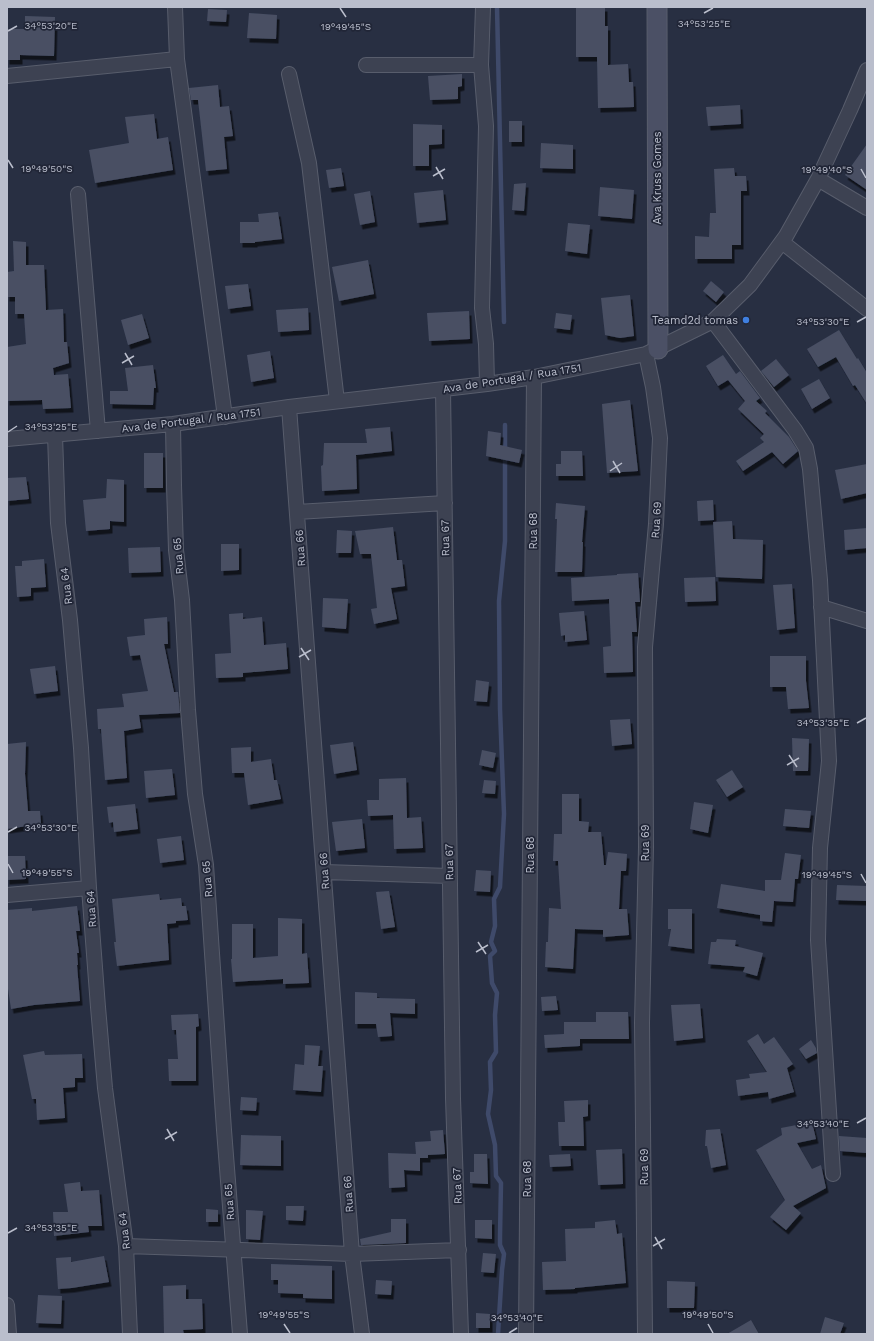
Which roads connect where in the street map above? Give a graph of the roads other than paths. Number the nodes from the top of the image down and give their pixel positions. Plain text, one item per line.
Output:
1 (175, 7) edge
2 (483, 7) edge
3 (657, 7) edge
4 (177, 59) junction
5 (366, 65) dead end
6 (481, 65) junction
7 (867, 70) edge
8 (288, 74) dead end
9 (7, 76) edge
10 (818, 179) junction
11 (78, 194) dead end
12 (867, 208) edge
13 (782, 242) junction
14 (867, 309) edge
15 (713, 321) junction
16 (652, 352) junction
17 (534, 377) junction
18 (487, 384) junction
19 (443, 389) junction
20 (337, 401) junction
21 (289, 407) junction
22 (225, 417) junction
23 (173, 424) junction
24 (98, 431) junction
25 (56, 435) junction
26 (7, 439) edge
27 (445, 503) junction
28 (297, 512) junction
29 (821, 607) junction
30 (867, 621) edge
31 (324, 872) junction
32 (450, 876) junction
33 (89, 888) junction
34 (7, 895) edge
35 (833, 1174) dead end
36 (126, 1246) junction
37 (233, 1250) junction
38 (459, 1250) junction
39 (352, 1254) junction
40 (7, 1305) edge
41 (9, 1334) edge
42 (130, 1334) edge
43 (240, 1334) edge
44 (362, 1334) edge
45 (461, 1334) edge
46 (526, 1334) edge
47 (645, 1334) edge

1 - 4 street
2 - 6 street
3 - 16 street, Ava Kruss Gomes
4 - 9 street
4 - 22 street
5 - 6 street
6 - 18 street
7 - 10 street, Ava de Portugal / Rua 1751
8 - 20 street
10 - 12 street
10 - 13 street, Ava de Portugal / Rua 1751
11 - 24 street
13 - 14 street
13 - 15 street, Ava de Portugal / Rua 1751
15 - 16 street, Ava de Portugal / Rua 1751
15 - 29 street
16 - 17 street, Ava de Portugal / Rua 1751
16 - 47 street, Rua 69
17 - 18 street, Ava de Portugal / Rua 1751
17 - 46 street, Rua 68
18 - 19 street, Ava de Portugal / Rua 1751
19 - 20 street, Ava de Portugal / Rua 1751
19 - 27 street, Rua 67
20 - 21 street, Ava de Portugal / Rua 1751
21 - 22 street, Ava de Portugal / Rua 1751
21 - 28 street, Rua 66
22 - 23 street, Ava de Portugal / Rua 1751
23 - 24 street, Ava de Portugal / Rua 1751
23 - 37 street, Rua 65
24 - 25 street, Ava de Portugal / Rua 1751
25 - 26 street, Ava de Portugal / Rua 1751
25 - 33 street, Rua 64
27 - 28 street
27 - 32 street, Rua 67
28 - 31 street, Rua 66
29 - 30 street
29 - 35 street
31 - 32 street
31 - 39 street, Rua 66
32 - 38 street, Rua 67
33 - 34 street
33 - 36 street, Rua 64
36 - 37 street
36 - 42 street, Rua 64
37 - 39 street
37 - 43 street, Rua 65
38 - 39 street
38 - 45 street, Rua 67
39 - 44 street, Rua 66
40 - 41 street

